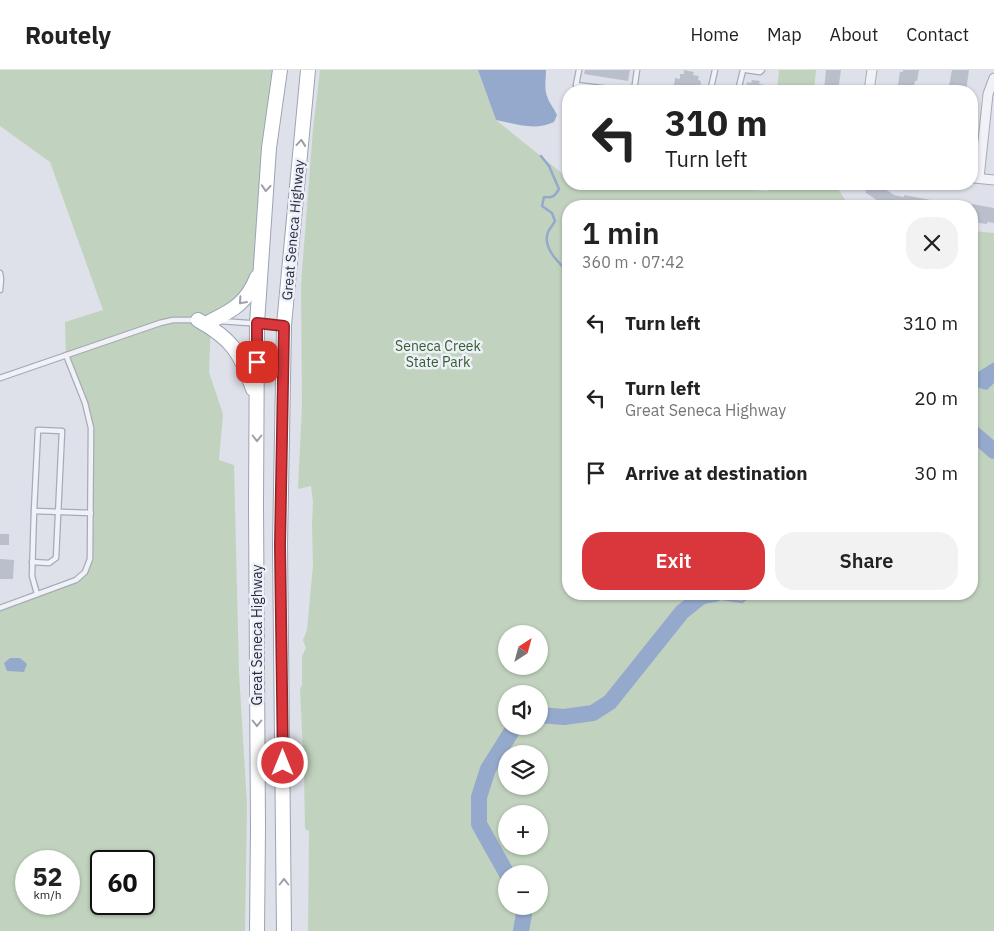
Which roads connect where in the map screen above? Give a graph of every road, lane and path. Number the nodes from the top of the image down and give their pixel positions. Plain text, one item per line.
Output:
1 (280, 70) edge
2 (308, 70) edge
3 (579, 70) edge
4 (637, 70) edge
5 (714, 70) edge
6 (745, 70) edge
7 (762, 70) edge
8 (872, 70) edge
9 (994, 78) edge
10 (576, 85) edge
11 (635, 85) edge
12 (712, 85) edge
13 (740, 85) edge
14 (870, 85) edge
15 (978, 164) edge
16 (978, 178) edge
17 (994, 180) edge
18 (260, 269) junction
19 (0, 273) edge
20 (0, 290) edge
21 (204, 321) junction
22 (257, 323) junction
23 (284, 326) junction
24 (66, 355) junction
25 (0, 378) edge
26 (257, 401) junction
27 (34, 511) junction
28 (58, 512) junction
29 (91, 513) junction
30 (32, 562) junction
31 (37, 594) junction
32 (0, 608) edge
33 (257, 931) edge
34 (284, 931) edge

1 -> 18 main road, Great Seneca Highway
23 -> 2 main road, Great Seneca Highway
3 - 10 lane
4 - 11 lane
5 - 12 lane
6 - 7 lane
6 - 13 lane
8 - 14 street
9 - 15 street
16 - 17 street
18 -> 21 main road
18 - 22 main road, Great Seneca Highway
19 - 20 lane
21 - 22 lane
21 - 24 lane
21 - 26 main road
22 - 23 lane
22 - 26 main road, Great Seneca Highway
34 -> 23 main road, Great Seneca Highway
24 - 25 lane
24 - 29 lane
26 -> 33 main road, Great Seneca Highway
27 - 28 lane
27 - 28 lane
27 - 30 lane
28 - 29 lane
28 - 30 lane
29 - 31 lane
30 - 31 lane
31 - 32 lane

